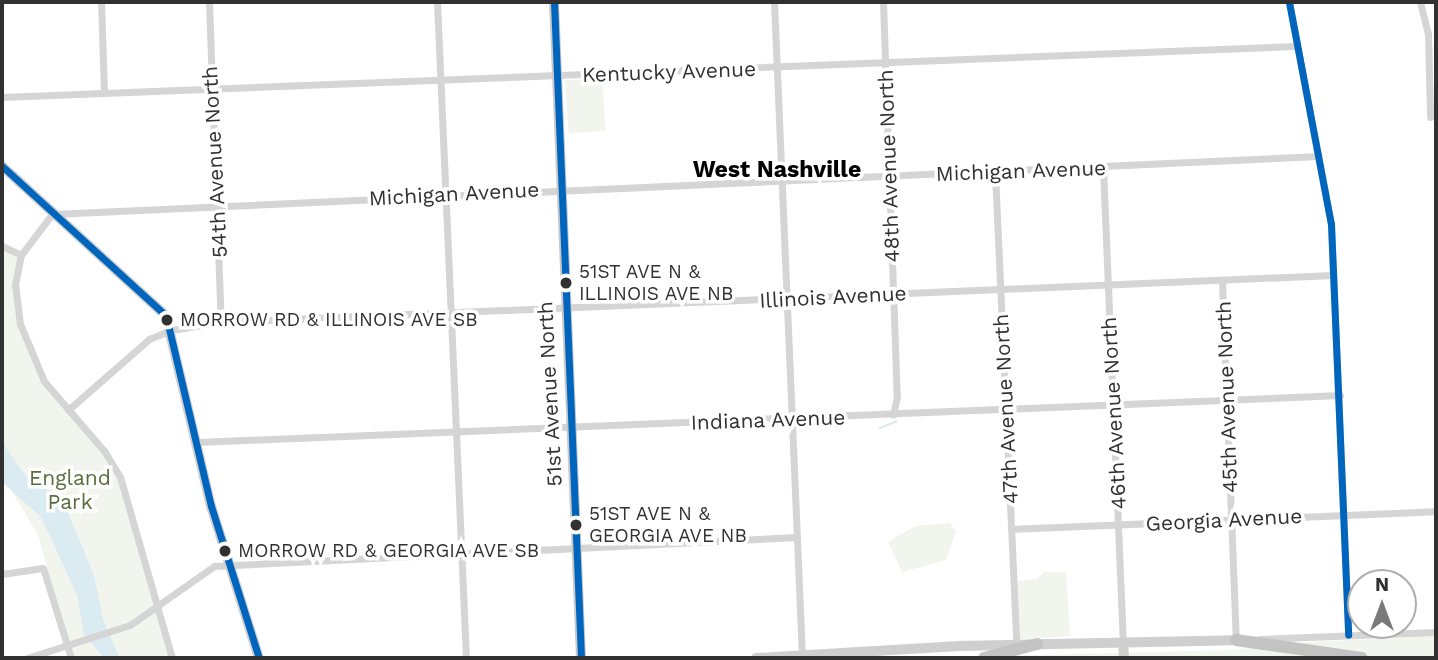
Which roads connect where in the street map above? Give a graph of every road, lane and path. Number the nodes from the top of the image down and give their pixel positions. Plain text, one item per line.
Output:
1 (101, 2) edge
2 (209, 2) edge
3 (438, 2) edge
4 (554, 2) edge
5 (774, 2) edge
6 (883, 2) edge
7 (1289, 2) edge
8 (1420, 2) edge
9 (1294, 46) junction
10 (886, 64) junction
11 (777, 68) junction
12 (557, 76) junction
13 (442, 81) junction
14 (210, 89) junction
15 (104, 93) junction
16 (2, 97) edge
17 (1430, 117) dead end
18 (1319, 156) junction
19 (2, 166) edge
20 (1103, 168) junction
21 (996, 173) junction
22 (889, 175) junction
23 (781, 182) junction
24 (562, 189) junction
25 (447, 196) junction
26 (219, 204) junction
27 (52, 214) junction
28 (2, 246) edge
29 (21, 255) junction
30 (1333, 275) junction
31 (1222, 280) junction
32 (1108, 285) junction
33 (999, 290) junction
34 (894, 294) junction
35 (785, 299) junction
36 (565, 309) junction
37 (452, 313) junction
38 (221, 322) junction
39 (171, 330) junction
40 (1340, 395) junction
41 (1227, 400) junction
42 (1114, 405) junction
43 (68, 410) junction
44 (1005, 410) junction
45 (893, 415) junction
46 (792, 418) junction
47 (570, 426) junction
48 (457, 432) junction
49 (197, 442) junction
50 (1436, 511) edge
51 (1345, 513) junction
52 (1232, 519) junction
53 (1118, 526) junction
54 (1012, 529) junction
55 (796, 537) junction
56 (576, 549) junction
57 (462, 554) junction
58 (228, 565) junction
59 (2, 574) edge
60 (1347, 594) edge
61 (158, 606) junction
62 (1436, 632) edge
63 (1417, 633) edge
64 (1347, 635) edge
65 (1236, 639) junction
66 (1124, 643) junction
67 (71, 644) junction
68 (1037, 644) junction
69 (1016, 645) junction
70 (802, 656) junction
71 (27, 658) edge
72 (71, 658) edge
73 (172, 658) edge
74 (259, 658) edge
75 (466, 658) edge
76 (581, 658) edge
77 (756, 658) edge
78 (984, 658) edge
79 (1124, 658) edge
80 (1362, 658) edge

1 - 15 street
2 - 14 street, 54th Avenue North
3 - 13 street
4 - 12 main road, 51st Avenue North
5 - 11 street
6 - 10 street, 48th Avenue North
7 - 9 street
8 - 17 street
9 - 10 street, Kentucky Avenue
9 - 18 street
10 - 11 street, Kentucky Avenue
10 - 22 street, 48th Avenue North
11 - 12 street, Kentucky Avenue
11 - 23 street
12 - 13 street, Kentucky Avenue
12 - 24 main road, 51st Avenue North
13 - 14 street, Kentucky Avenue
13 - 25 street
14 - 15 street, Kentucky Avenue
14 - 26 street, 54th Avenue North
15 - 16 street, Kentucky Avenue
18 - 20 street, Michigan Avenue
18 - 30 street
19 - 27 street
20 - 21 street, Michigan Avenue
20 - 32 street, 46th Avenue North
21 - 22 street, Michigan Avenue
21 - 33 street, 47th Avenue North
22 - 23 street, Michigan Avenue
22 - 34 street, 48th Avenue North
23 - 24 street, Michigan Avenue
23 - 35 street
24 - 25 street, Michigan Avenue
24 - 36 main road, 51st Avenue North
25 - 26 street, Michigan Avenue
25 - 37 street
26 - 27 street, Michigan Avenue
26 - 38 street, 54th Avenue North
27 - 29 street
27 - 39 street
28 - 29 street
29 - 43 street
30 - 31 street, Illinois Avenue
30 - 40 street
31 - 32 street, Illinois Avenue
31 - 41 street, 45th Avenue North
32 - 33 street, Illinois Avenue
32 - 42 street, 46th Avenue North
33 - 34 street, Illinois Avenue
33 - 44 street, 47th Avenue North
34 - 35 street, Illinois Avenue
34 - 45 street, 48th Avenue North
35 - 36 street, Illinois Avenue
35 - 46 street
36 - 37 street, Illinois Avenue
36 - 47 main road, 51st Avenue North
37 - 38 street, Illinois Avenue
37 - 48 street
38 - 39 street, Illinois Avenue
39 - 43 street, Illinois Avenue
39 - 49 street
40 - 41 street, Indiana Avenue
40 - 51 street
41 - 42 street, Indiana Avenue
41 - 52 street, 45th Avenue North
42 - 44 street, Indiana Avenue
42 - 53 street, 46th Avenue North
43 - 61 street
44 - 45 street, Indiana Avenue
44 - 54 street, 47th Avenue North
45 - 46 street, Indiana Avenue
46 - 47 street, Indiana Avenue
46 - 55 street
47 - 48 street, Indiana Avenue
47 - 56 main road, 51st Avenue North
48 - 49 street, Indiana Avenue
48 - 57 street
49 - 58 street
50 - 51 street, Georgia Avenue
51 - 52 street, Georgia Avenue
51 - 60 street
52 - 53 street, Georgia Avenue
52 - 65 street, 45th Avenue North
53 - 54 street, Georgia Avenue
53 - 66 street, 46th Avenue North
54 - 69 street, 47th Avenue North
55 - 56 street
55 - 70 street
56 - 57 street
56 - 76 main road, 51st Avenue North
57 - 58 street
57 - 75 street
58 - 61 street
58 - 74 street
59 - 67 street
61 - 67 street
61 - 73 street
62 - 63 street
64 - 65 street
65 - 66 street
65 - 80 highway
66 - 68 street
66 - 79 street, 46th Avenue North
67 - 71 street
67 - 72 street
68 - 69 street
68 - 78 highway
69 - 70 street
70 - 77 street

